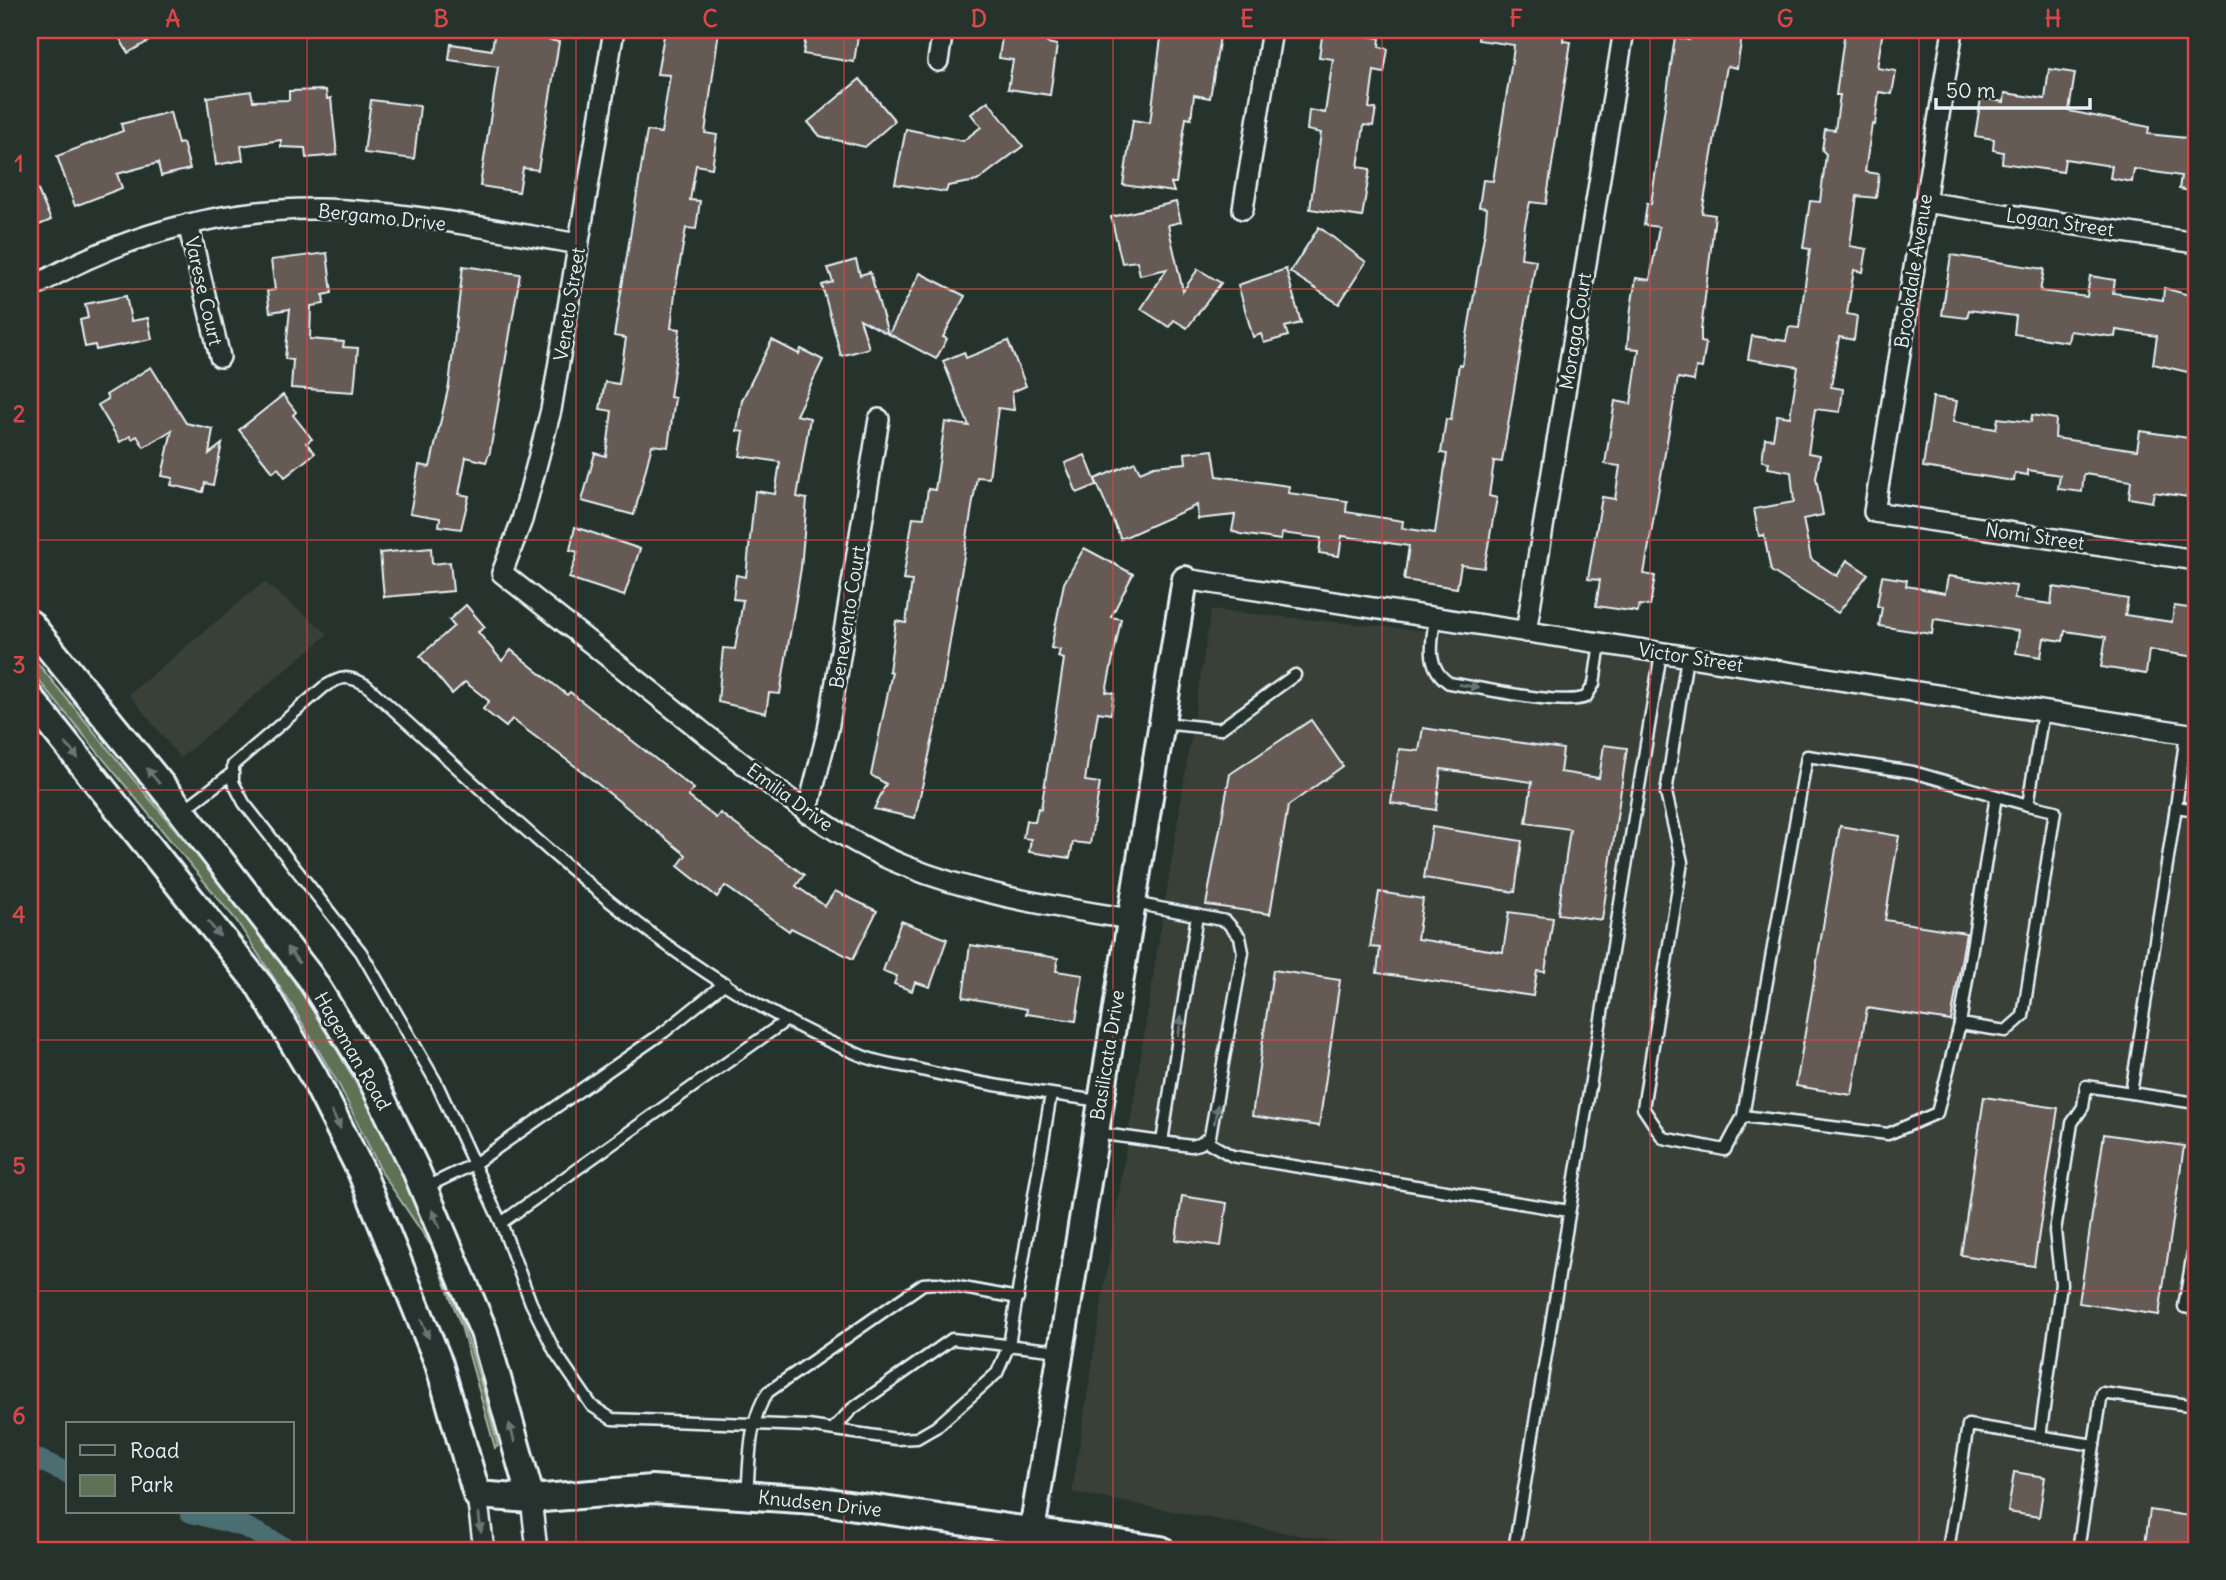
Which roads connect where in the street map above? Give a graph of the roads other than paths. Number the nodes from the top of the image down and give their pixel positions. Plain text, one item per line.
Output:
1 (614, 30) edge
2 (943, 30) edge
3 (1272, 30) edge
4 (1624, 30) edge
5 (1953, 30) edge
6 (938, 61) dead end
7 (1924, 202) junction
8 (1243, 209) dead end
9 (188, 224) junction
10 (2196, 243) edge
11 (578, 244) junction
12 (30, 289) edge
13 (220, 357) dead end
14 (879, 419) dead end
15 (1874, 512) joint
16 (2196, 560) edge
17 (502, 573) joint
18 (1185, 579) joint
19 (1435, 618) junction
20 (30, 624) edge
21 (1526, 632) junction
22 (1600, 643) junction
23 (1661, 653) junction
24 (1687, 657) junction
25 (1295, 675) dead end
26 (30, 698) edge
27 (2043, 712) junction
28 (1161, 723) junction
29 (2191, 735) edge
30 (233, 773) junction
31 (1996, 796) junction
32 (2028, 805) junction
33 (2176, 807) junction
34 (2196, 810) edge
35 (181, 811) junction
36 (807, 813) junction
37 (1130, 911) junction
38 (1197, 915) junction
39 (725, 982) junction
40 (787, 1020) junction
41 (1960, 1024) junction
42 (2131, 1093) junction
43 (1051, 1094) junction
44 (1100, 1101) junction
45 (2196, 1103) edge
46 (1743, 1116) junction
47 (1095, 1133) junction
48 (1206, 1141) junction
49 (1162, 1142) junction
50 (474, 1164) junction
51 (424, 1188) junction
52 (1569, 1211) junction
53 (501, 1223) junction
54 (2196, 1234) edge
55 (1018, 1298) junction
56 (2196, 1309) edge
57 (1009, 1345) junction
58 (1061, 1351) junction
59 (2196, 1406) edge
60 (754, 1424) junction
61 (834, 1429) junction
62 (2040, 1437) junction
63 (2094, 1445) junction
64 (477, 1496) junction
65 (747, 1496) junction
66 (531, 1499) junction
67 (1032, 1531) junction
68 (1088, 1545) edge
69 (484, 1550) edge
70 (537, 1550) edge
71 (1161, 1550) edge
72 (1514, 1550) edge
73 (1948, 1550) edge
74 (2078, 1550) edge

1 - 11 street, Veneto Street
2 - 6 street
3 - 8 street
4 - 21 street, Moraga Court
5 - 7 street, Brookdale Avenue
7 - 10 street, Logan Street
7 - 15 street, Brookdale Avenue
9 - 11 street, Bergamo Drive
9 - 12 street, Bergamo Drive
9 - 13 street, Varese Court
11 - 17 street, Veneto Street
14 - 36 street, Benevento Court
15 - 16 street, Nomi Street
17 - 36 street, Emilia Drive
18 - 19 street, Victor Street
18 - 28 street, Basilicata Drive
19 - 21 street, Victor Street
19 -> 22 lane
35 -> 20 main road, Hageman Road
21 - 22 street, Victor Street
22 - 23 street, Victor Street
23 - 24 street, Victor Street
23 - 52 lane
24 - 27 street, Victor Street
24 - 46 lane
25 - 28 lane
26 -> 64 main road
27 - 29 street, Victor Street
27 - 32 lane
28 - 37 street, Basilicata Drive
29 - 33 lane
30 - 35 lane
30 - 39 lane
30 - 50 lane
31 - 32 lane
31 - 41 lane
31 - 46 lane
32 - 41 lane
33 - 34 lane
33 - 42 lane
51 -> 35 main road, Hageman Road
36 - 37 street, Emilia Drive
37 - 38 lane
37 - 44 street, Basilicata Drive
48 -> 38 lane
49 -> 38 lane
39 - 40 lane
39 - 50 lane
40 - 43 lane
40 - 53 lane
41 - 46 lane
42 - 45 lane
42 - 62 lane
43 - 44 lane
43 - 55 lane
44 - 47 street, Basilicata Drive
47 - 49 lane
47 - 58 street, Basilicata Drive
48 - 49 lane
48 - 52 lane
50 - 51 lane
50 - 53 lane
66 -> 51 main road, Hageman Road
52 - 72 lane
53 - 60 lane
54 - 56 lane
55 - 57 lane
55 - 60 lane
57 - 58 lane
57 - 61 lane
57 - 61 lane
58 - 67 street, Basilicata Drive
59 - 63 lane
60 - 61 lane
60 - 65 lane
62 - 63 lane
62 - 73 lane
63 - 74 lane
64 - 66 main road, Knudsen Drive
64 -> 69 street
65 - 66 main road, Knudsen Drive
65 - 67 main road, Knudsen Drive
66 - 70 street, Hageman Road
67 - 68 main road, Knudsen Drive
68 - 71 main road, Knudsen Drive

